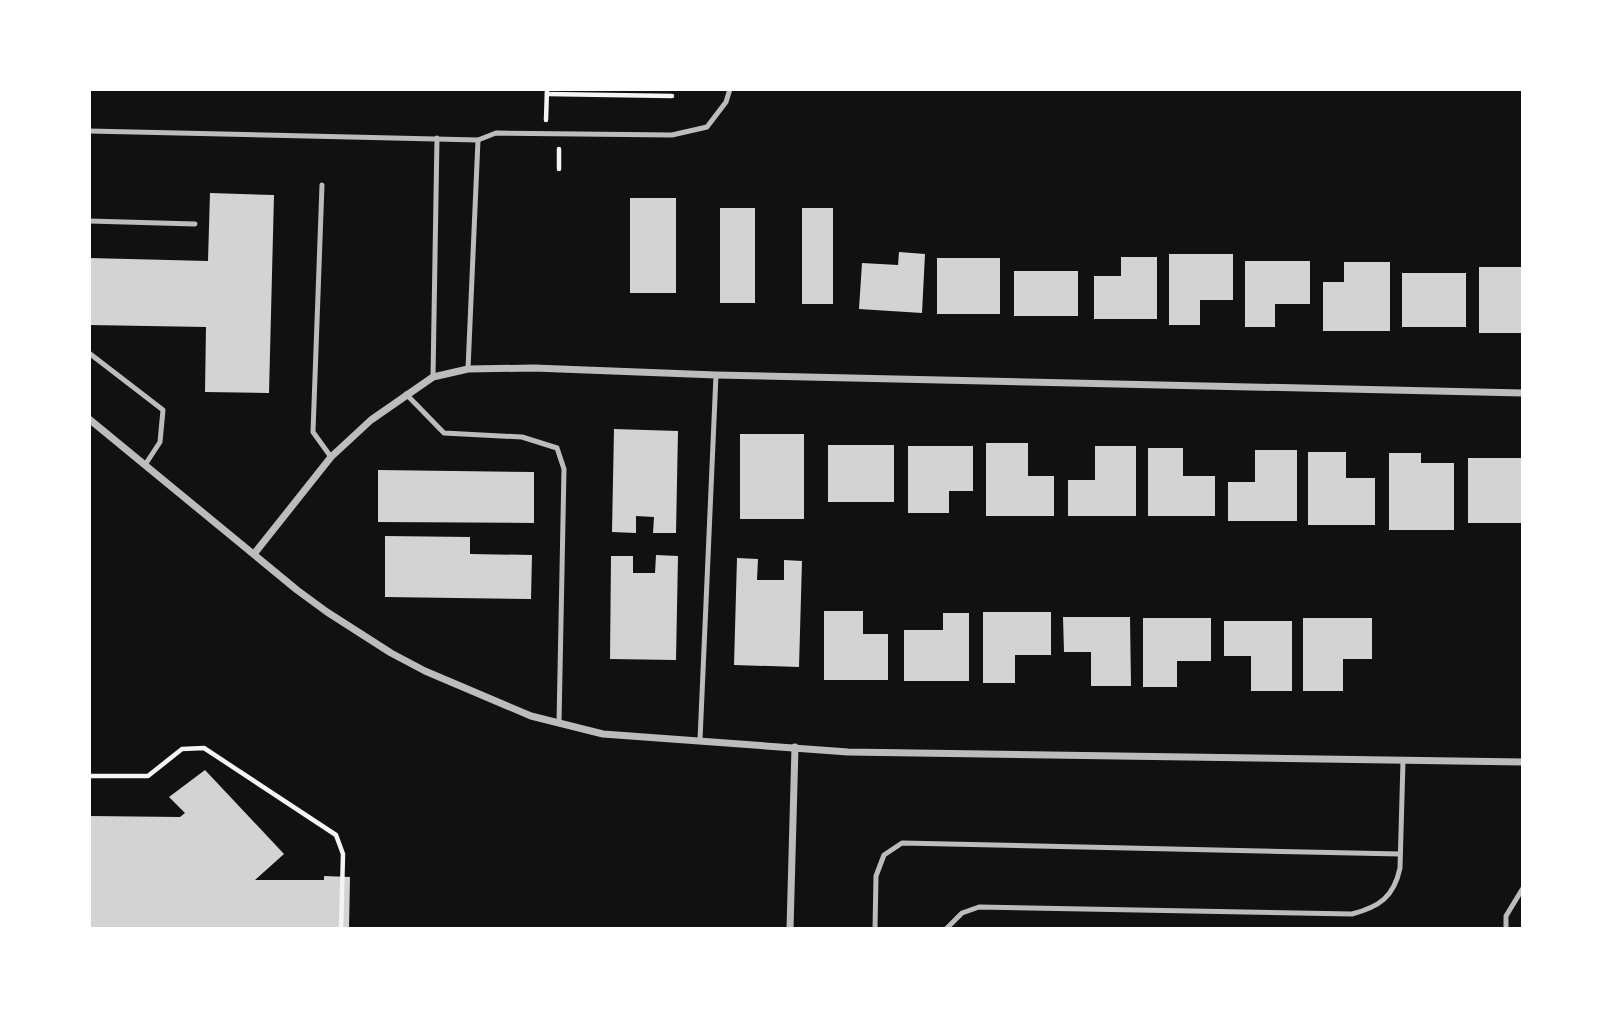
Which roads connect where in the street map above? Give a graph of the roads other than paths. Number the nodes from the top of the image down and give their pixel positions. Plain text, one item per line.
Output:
1 (730, 89) edge
2 (89, 131) edge
3 (437, 138) junction
4 (478, 140) junction
5 (322, 185) dead end
6 (89, 221) edge
7 (195, 224) dead end
8 (89, 353) edge
9 (468, 369) junction
10 (716, 374) junction
11 (433, 377) junction
12 (1523, 393) edge
13 (406, 394) junction
14 (89, 419) edge
15 (331, 457) junction
16 (145, 465) junction
17 (254, 554) junction
18 (559, 723) junction
19 (701, 740) junction
20 (795, 747) junction
21 (1403, 761) junction
22 (1523, 762) edge
23 (1400, 854) junction
24 (1523, 888) edge
25 (790, 929) edge
26 (875, 929) edge
27 (946, 929) edge
28 (1506, 929) edge

1 - 4 lane
2 - 3 lane
3 - 4 lane
3 - 11 lane
4 - 9 lane
5 - 15 lane
6 - 7 lane
8 - 16 lane
9 - 10 street
9 - 11 street
10 - 12 street
10 - 19 lane
11 - 13 street
13 - 15 street
13 - 18 lane
14 - 16 street
15 - 17 street
16 - 17 street
17 - 18 street
18 - 19 street
19 - 20 street
20 - 21 street
20 - 25 street
21 - 22 street
21 - 23 lane
23 - 26 lane
23 - 27 lane
24 - 28 lane

